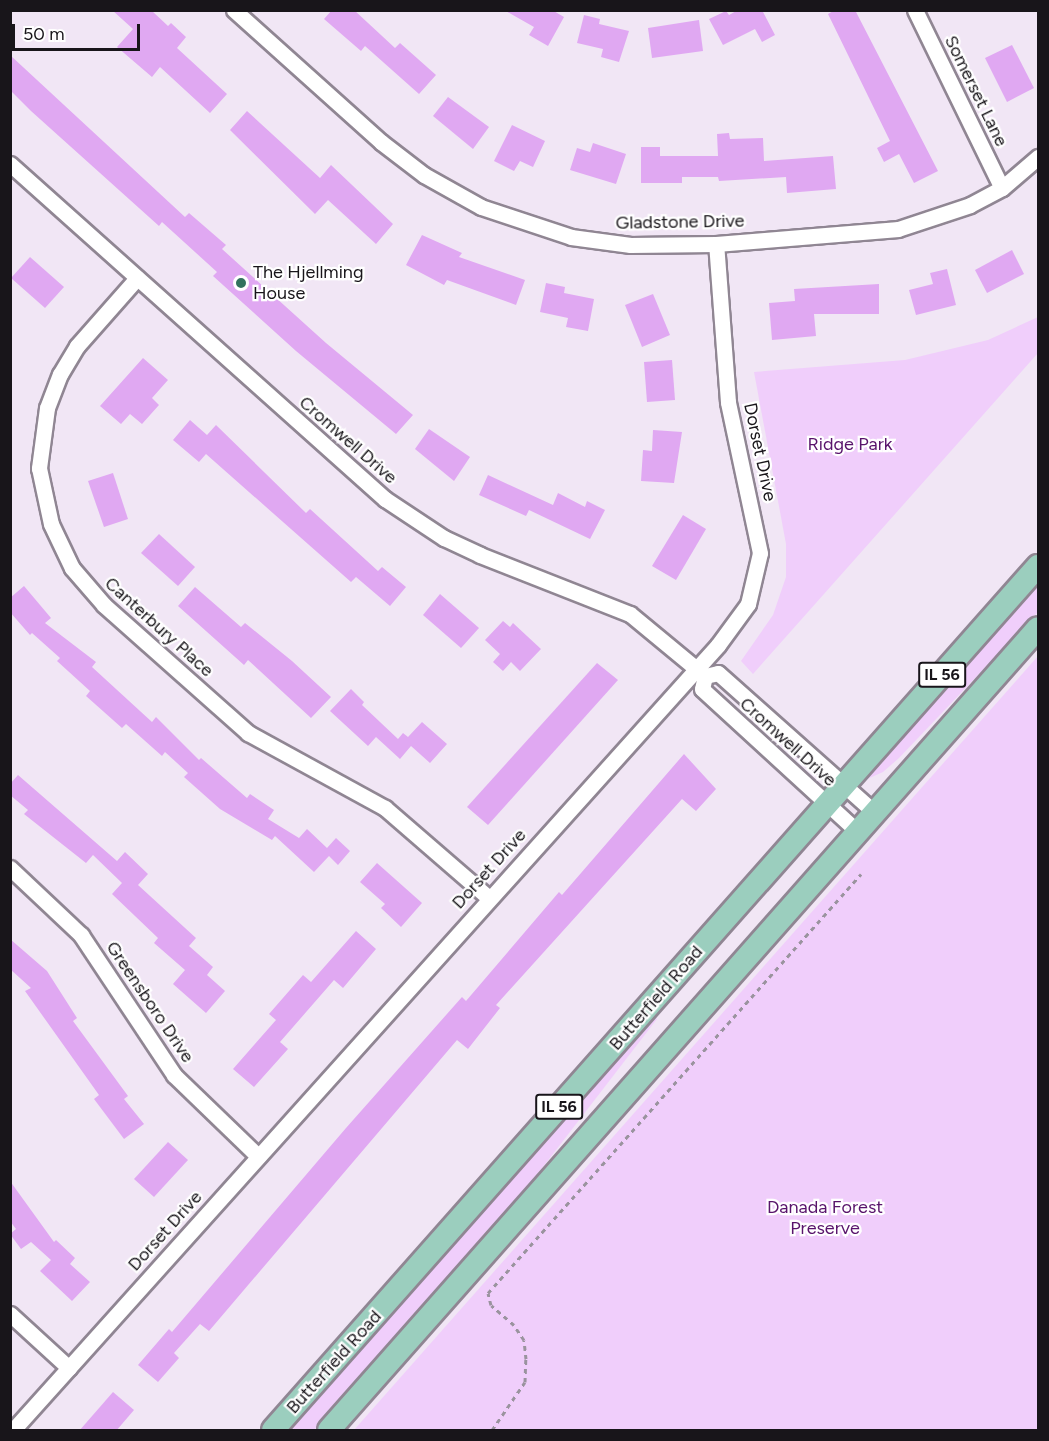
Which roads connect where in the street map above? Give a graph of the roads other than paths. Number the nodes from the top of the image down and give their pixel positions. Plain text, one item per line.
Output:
1 (234, 10) edge
2 (915, 10) edge
3 (1038, 157) edge
4 (10, 164) edge
5 (1002, 188) junction
6 (716, 244) junction
7 (137, 278) junction
8 (1038, 566) edge
9 (1038, 628) edge
10 (701, 672) junction
11 (845, 784) junction
12 (828, 804) junction
13 (875, 813) junction
14 (858, 832) junction
15 (10, 868) edge
16 (489, 897) junction
17 (258, 1156) junction
18 (10, 1314) edge
19 (69, 1368) junction
20 (13, 1431) edge
21 (273, 1431) edge
22 (329, 1431) edge

1 - 6 street, Gladstone Drive
2 - 5 street, Somerset Lane
3 - 5 street, Gladstone Drive
4 - 7 street, Cromwell Drive
5 - 6 street, Gladstone Drive
6 - 10 street, Dorset Drive
7 - 10 street, Cromwell Drive
7 - 16 street, Canterbury Place
8 - 11 main road, Butterfield Road / IL 56
9 - 13 main road, IL 56
10 - 11 street, Cromwell Drive
10 - 12 street, Cromwell Drive
10 - 16 street, Dorset Drive
11 - 12 main road, Butterfield Road / IL 56
11 - 13 street, Cromwell Drive
12 - 14 street, Cromwell Drive
12 - 21 main road, Butterfield Road / IL 56
13 - 14 main road, IL 56
14 - 22 main road, IL 56
15 - 17 street, Greensboro Drive
16 - 17 street, Dorset Drive
17 - 19 street, Dorset Drive
18 - 19 street
19 - 20 street, Dorset Drive

